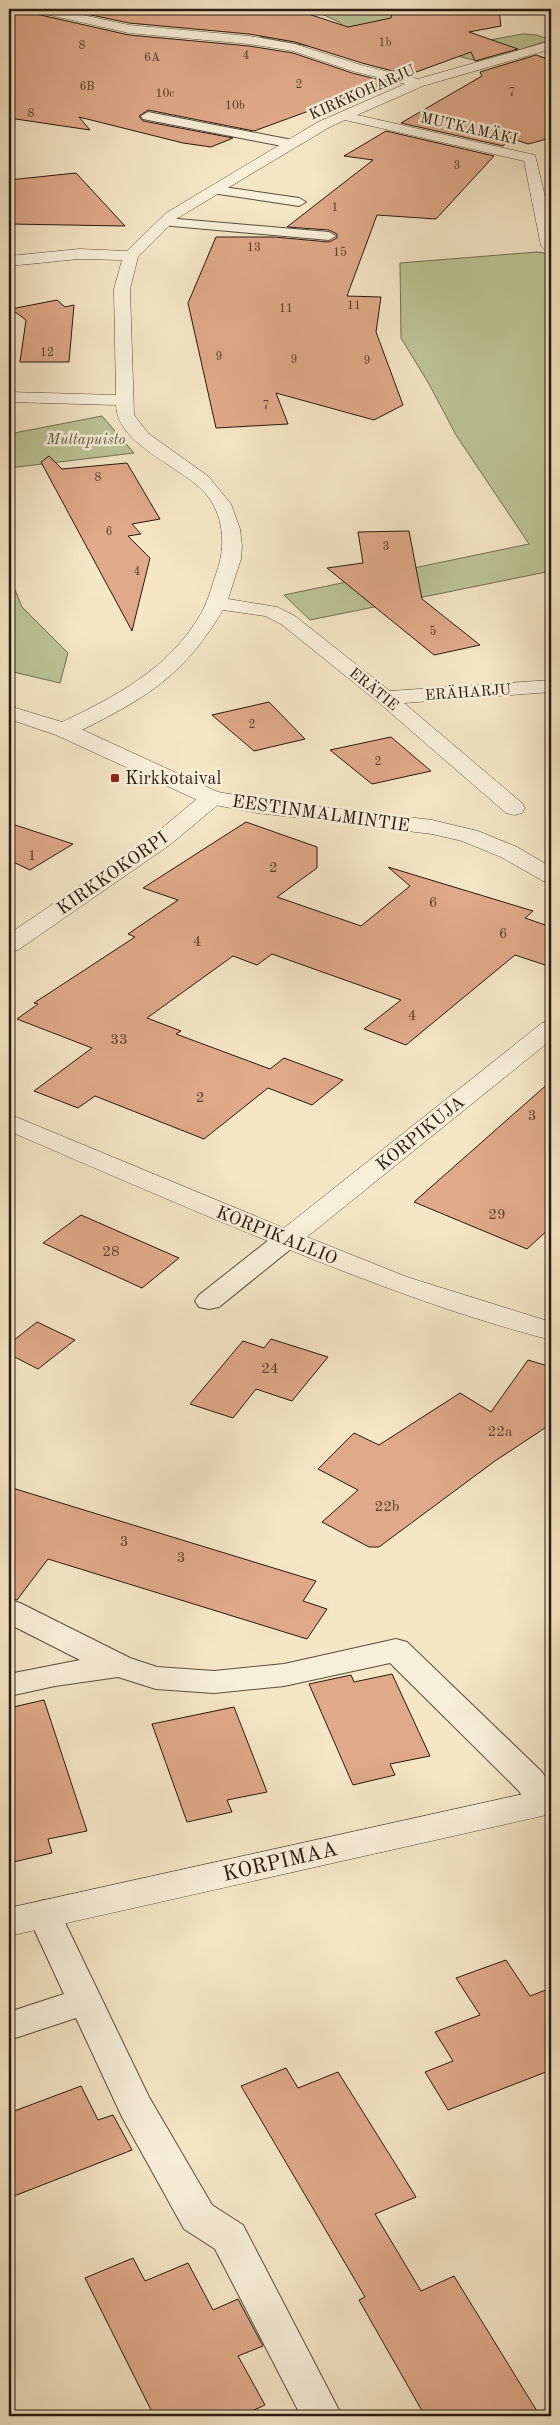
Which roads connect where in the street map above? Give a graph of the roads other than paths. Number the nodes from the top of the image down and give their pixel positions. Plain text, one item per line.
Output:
1 (40, 9) edge
2 (551, 45) edge
3 (418, 83) junction
4 (148, 116) dead end
5 (343, 116) junction
6 (292, 144) junction
7 (217, 190) junction
8 (299, 202) dead end
9 (166, 222) junction
10 (329, 236) dead end
11 (549, 246) dead end
12 (131, 256) junction
13 (9, 262) edge
14 (9, 397) edge
15 (124, 400) junction
16 (217, 603) junction
17 (551, 686) edge
18 (385, 698) junction
19 (9, 712) edge
20 (64, 730) junction
21 (212, 798) junction
22 (514, 808) dead end
23 (551, 876) edge
24 (9, 945) edge
25 (551, 1028) edge
26 (9, 1122) edge
27 (288, 1238) junction
28 (209, 1301) dead end
29 (551, 1331) edge
30 (9, 1611) edge
31 (119, 1666) junction
32 (9, 1686) edge
33 (548, 1802) edge
34 (26, 1918) edge
35 (85, 2001) junction
36 (9, 2026) edge
37 (322, 2416) edge

1 - 3 street
2 - 3 street, KIRKKOHARJU
3 - 5 street, KIRKKOHARJU
4 - 6 lane
5 - 6 street, KIRKKOHARJU
5 - 11 street, MUTKAMÄKI
6 - 7 street, KIRKKOHARJU
7 - 8 lane
7 - 9 street, KIRKKOHARJU
9 - 10 lane
9 - 12 street, KIRKKOHARJU
12 - 13 street
12 - 15 street
14 - 15 street
15 - 16 street
16 - 18 street, ERÄTIE
16 - 20 street
17 - 18 street, ERÄHARJU
18 - 22 street, ERÄTIE
19 - 20 street, EESTINMALMINTIE
20 - 21 street, EESTINMALMINTIE
21 - 23 street, EESTINMALMINTIE
21 - 24 street, KIRKKOKORPI
25 - 27 street, KORPIKUJA
26 - 27 street, KORPIKALLIO
27 - 28 lane
27 - 29 street, KORPIKALLIO
30 - 31 lane
31 - 32 lane
31 - 33 lane
33 - 34 street, KORPIMAA
34 - 35 lane
35 - 36 lane
35 - 37 lane

